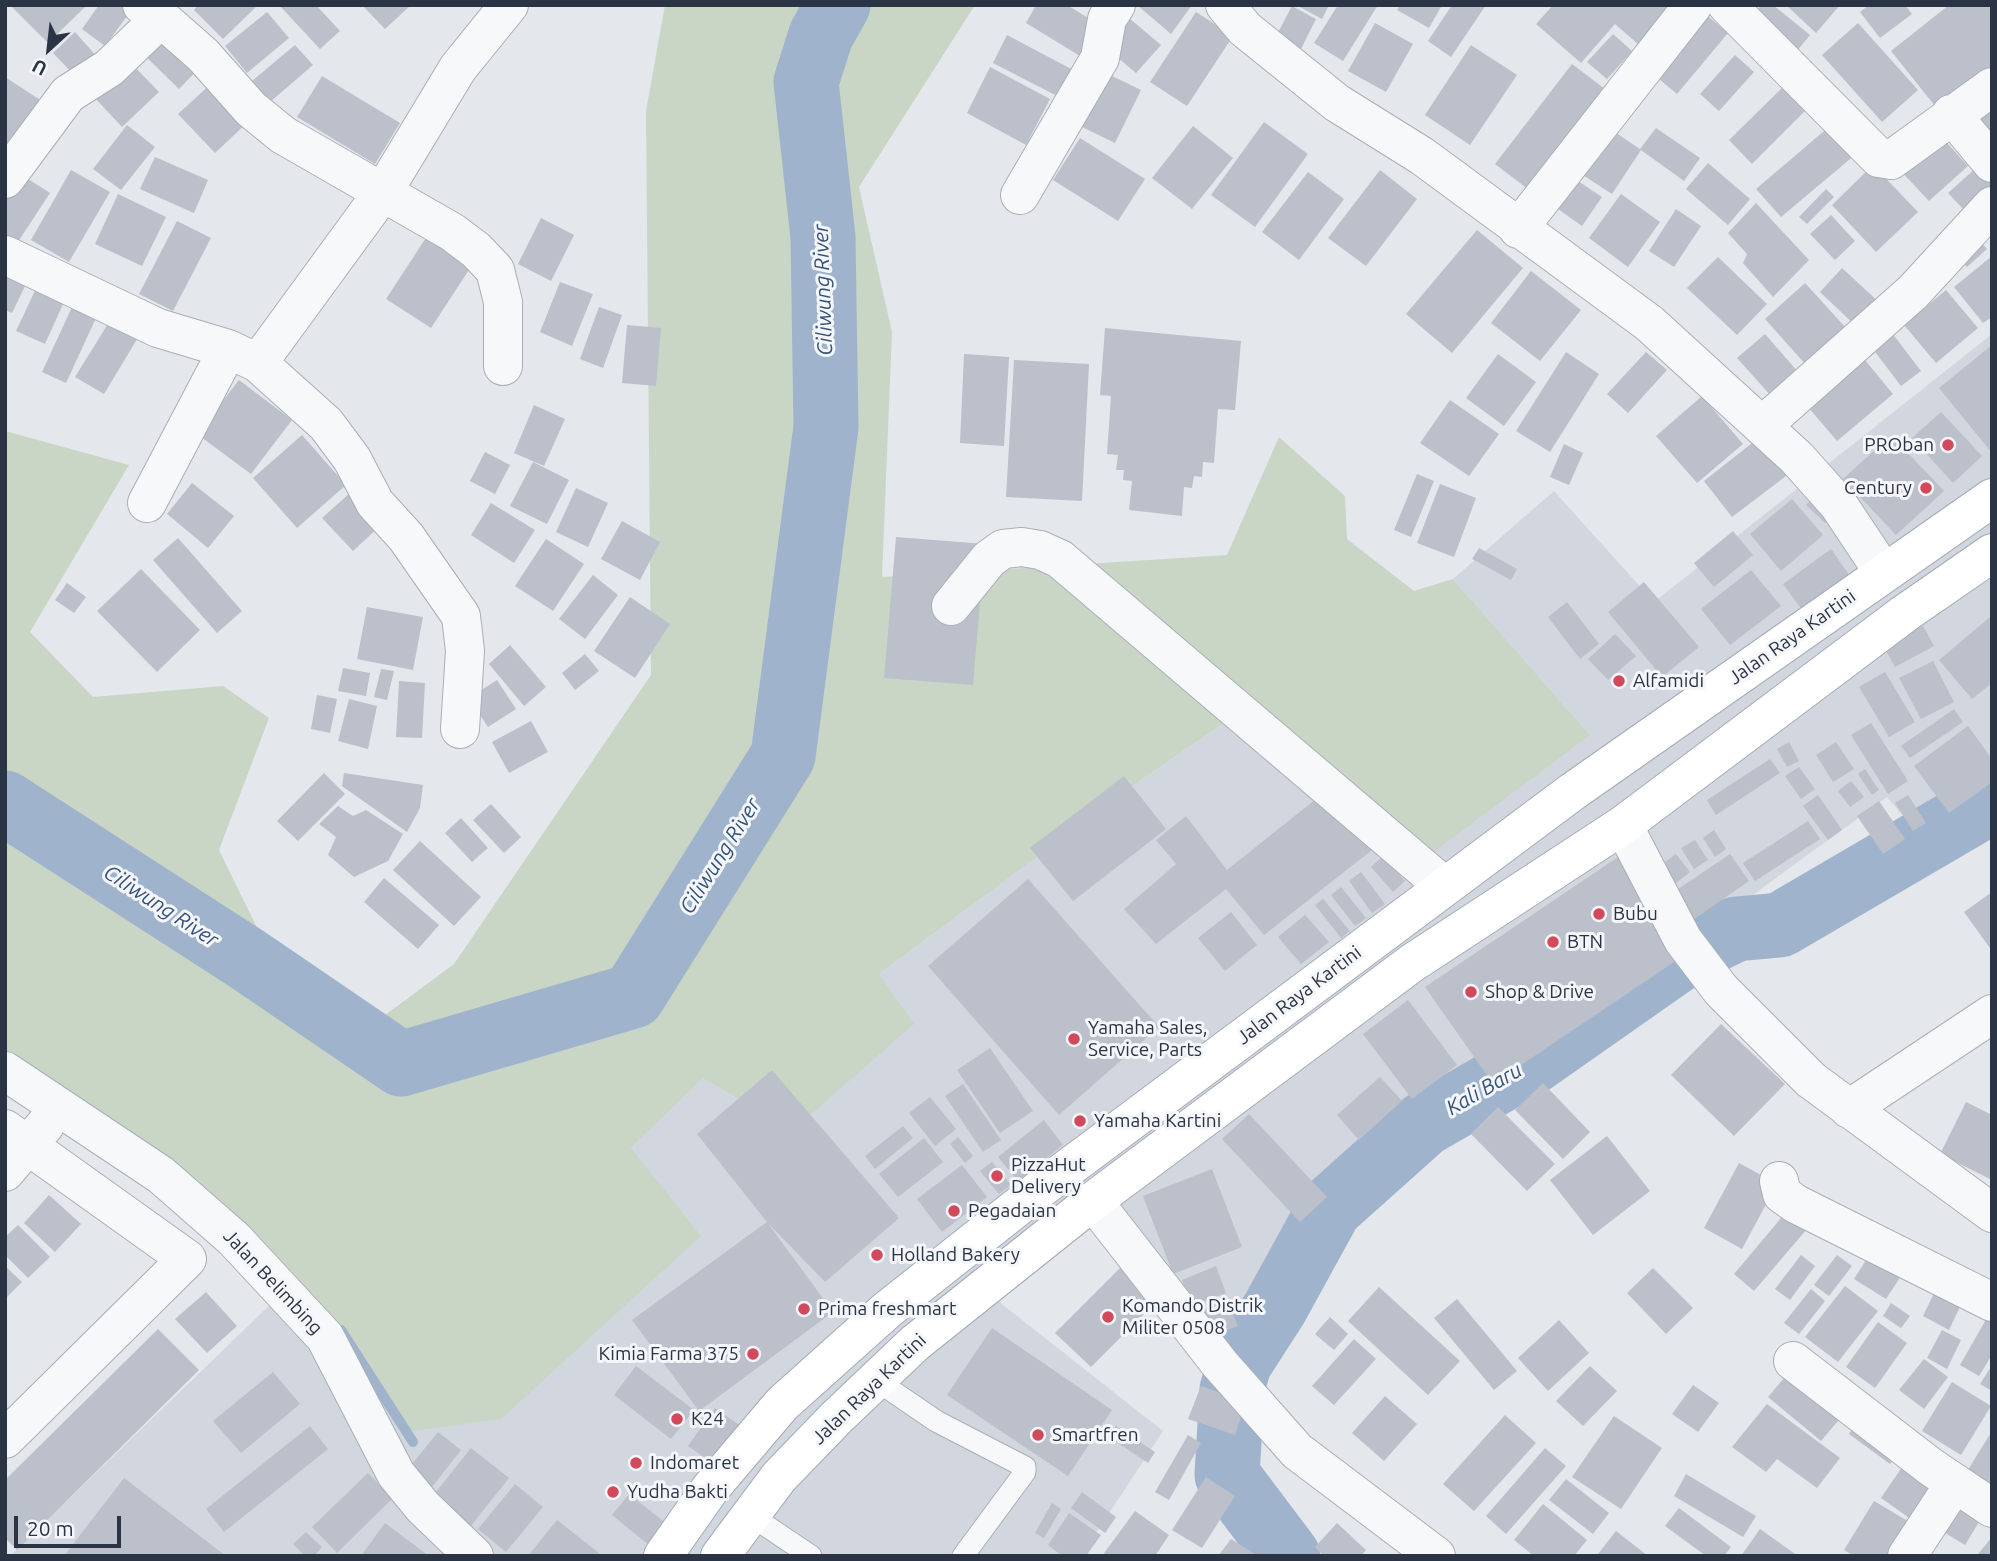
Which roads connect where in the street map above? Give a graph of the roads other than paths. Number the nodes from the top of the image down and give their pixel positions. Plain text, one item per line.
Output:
1 (509, 5) edge
2 (1116, 5) edge
3 (1225, 5) edge
4 (1693, 5) edge
5 (1727, 5) edge
6 (152, 11) edge
7 (1992, 87) edge
8 (1951, 114) junction
9 (1992, 163) edge
10 (5, 179) edge
11 (383, 192) junction
12 (1020, 195) dead end
13 (1992, 206) edge
14 (1518, 229) junction
15 (5, 255) edge
16 (243, 356) junction
17 (503, 366) dead end
18 (1763, 425) junction
19 (1992, 498) edge
20 (147, 503) dead end
21 (1992, 553) edge
22 (1884, 573) junction
23 (951, 606) dead end
24 (460, 729) dead end
25 (1623, 825) junction
26 (1444, 886) junction
27 (1992, 1014) edge
28 (5, 1071) edge
29 (1832, 1096) junction
30 (58, 1106) junction
31 (96, 1131) junction
32 (13, 1149) edge
33 (65, 1171) junction
34 (1779, 1181) dead end
35 (1093, 1201) junction
36 (1992, 1213) edge
37 (1992, 1301) edge
38 (1793, 1361) dead end
39 (876, 1380) junction
40 (5, 1439) edge
41 (1955, 1483) junction
42 (1992, 1508) edge
43 (750, 1515) junction
44 (805, 1554) edge
45 (474, 1556) edge
46 (663, 1556) edge
47 (720, 1556) edge
48 (963, 1556) edge
49 (1436, 1556) edge
50 (1907, 1556) edge

1 - 11 street
2 - 12 street
3 - 14 street
4 - 14 street
5 - 8 street
6 - 10 street
6 - 11 street
7 - 8 street
8 - 9 street
11 - 16 street
11 - 17 street
13 - 18 street
14 - 18 street
15 - 16 street
16 - 20 street
16 - 24 street
18 - 22 street
19 - 22 main road, Jalan Raya Kartini
21 - 25 main road, Jalan Raya Kartini
22 - 26 main road, Jalan Raya Kartini
23 - 26 street
25 - 29 street
25 - 35 main road, Jalan Raya Kartini
26 - 46 main road, Jalan Raya Kartini
27 - 29 street
28 - 30 street, Jalan Belimbing
29 - 36 street
30 - 31 street, Jalan Belimbing
30 - 32 street
31 - 33 street
31 - 45 street, Jalan Belimbing
32 - 33 street
33 - 40 street
34 - 37 street
35 - 39 main road, Jalan Raya Kartini
35 - 49 street
38 - 41 street
39 - 43 main road, Jalan Raya Kartini
39 - 48 lane
41 - 42 street
41 - 50 street
43 - 44 lane
43 - 47 main road, Jalan Raya Kartini

